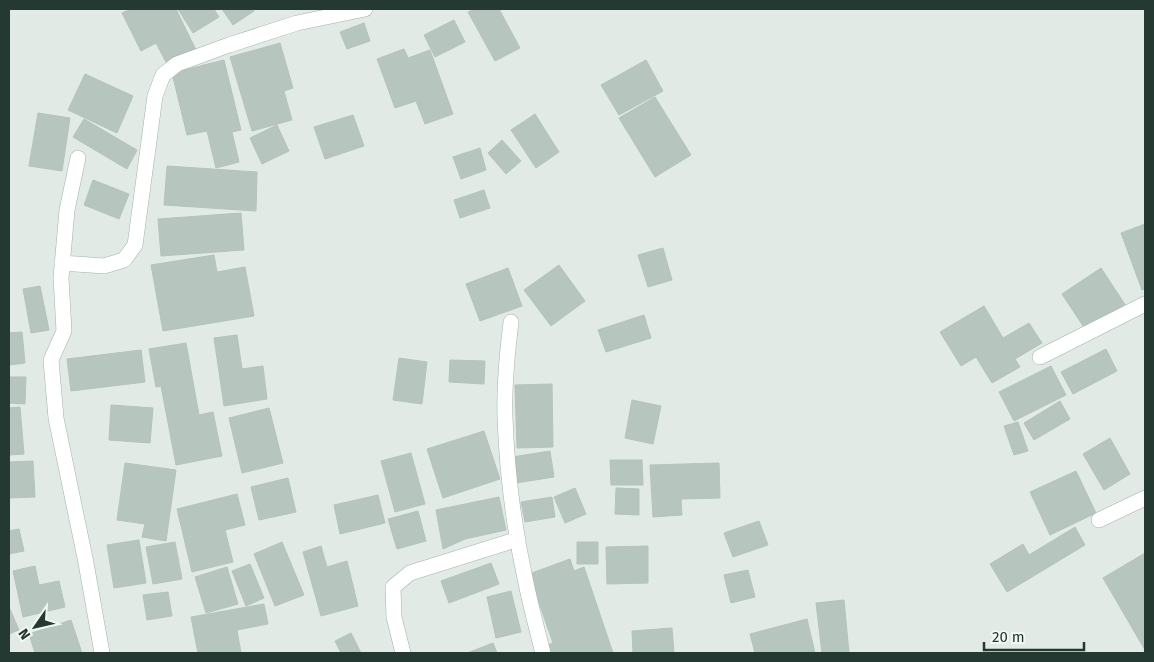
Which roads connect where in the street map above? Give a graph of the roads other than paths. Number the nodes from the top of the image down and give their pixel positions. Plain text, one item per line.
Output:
1 (365, 9) edge
2 (78, 158) dead end
3 (62, 263) junction
4 (1145, 304) edge
5 (511, 322) dead end
6 (1040, 357) dead end
7 (1145, 498) edge
8 (1099, 520) dead end
9 (518, 539) junction
10 (102, 653) edge
11 (403, 653) edge
12 (543, 653) edge

1 - 3 street
2 - 3 street
3 - 10 street
4 - 6 street
5 - 9 street
7 - 8 street
9 - 11 street
9 - 12 street

